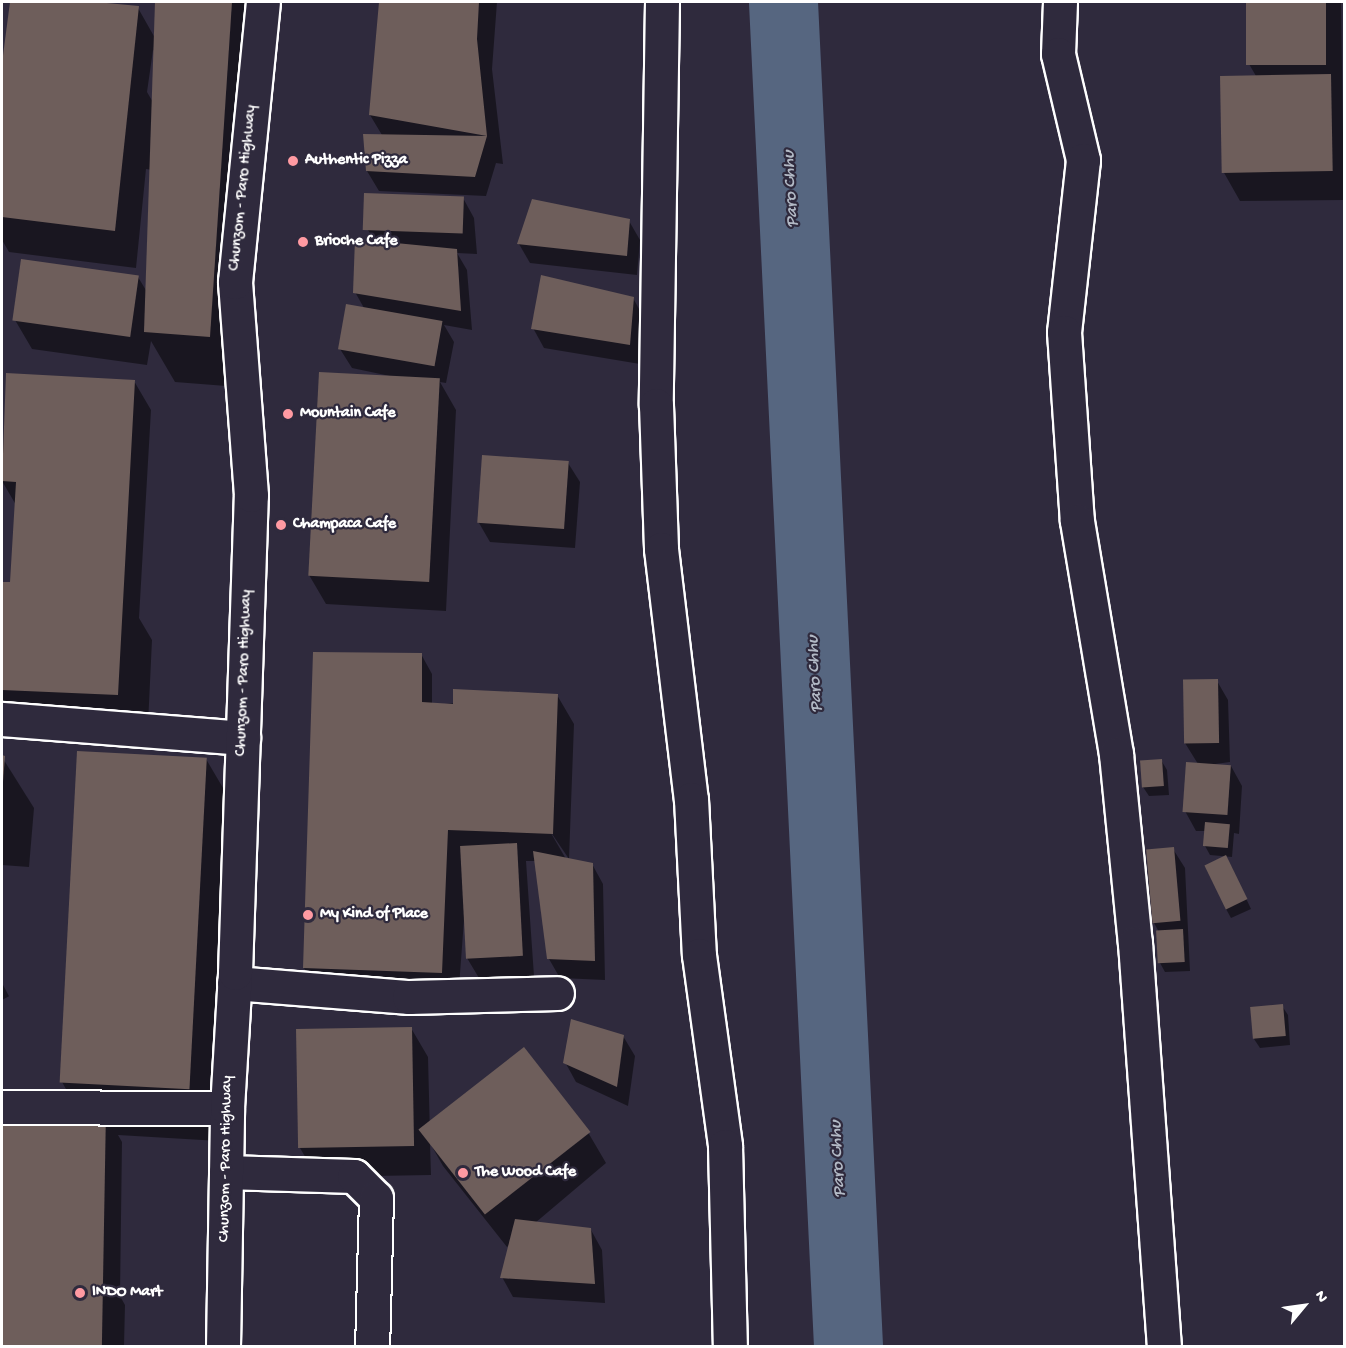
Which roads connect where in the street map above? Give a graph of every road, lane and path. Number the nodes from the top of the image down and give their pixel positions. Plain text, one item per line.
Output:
1 (263, 2) edge
2 (662, 2) edge
3 (1060, 2) edge
4 (2, 719) edge
5 (243, 738) junction
6 (234, 983) junction
7 (557, 993) dead end
8 (2, 1107) edge
9 (227, 1108) junction
10 (226, 1172) junction
11 (223, 1347) edge
12 (372, 1347) edge
13 (730, 1347) edge
14 (1164, 1347) edge

1 - 5 street, Chunzom - Paro Highway
2 - 13 street
3 - 14 street
4 - 5 street
5 - 6 street, Chunzom - Paro Highway
6 - 7 street
6 - 9 street, Chunzom - Paro Highway
8 - 9 street
9 - 10 street, Chunzom - Paro Highway
10 - 11 street, Chunzom - Paro Highway
10 - 12 street

